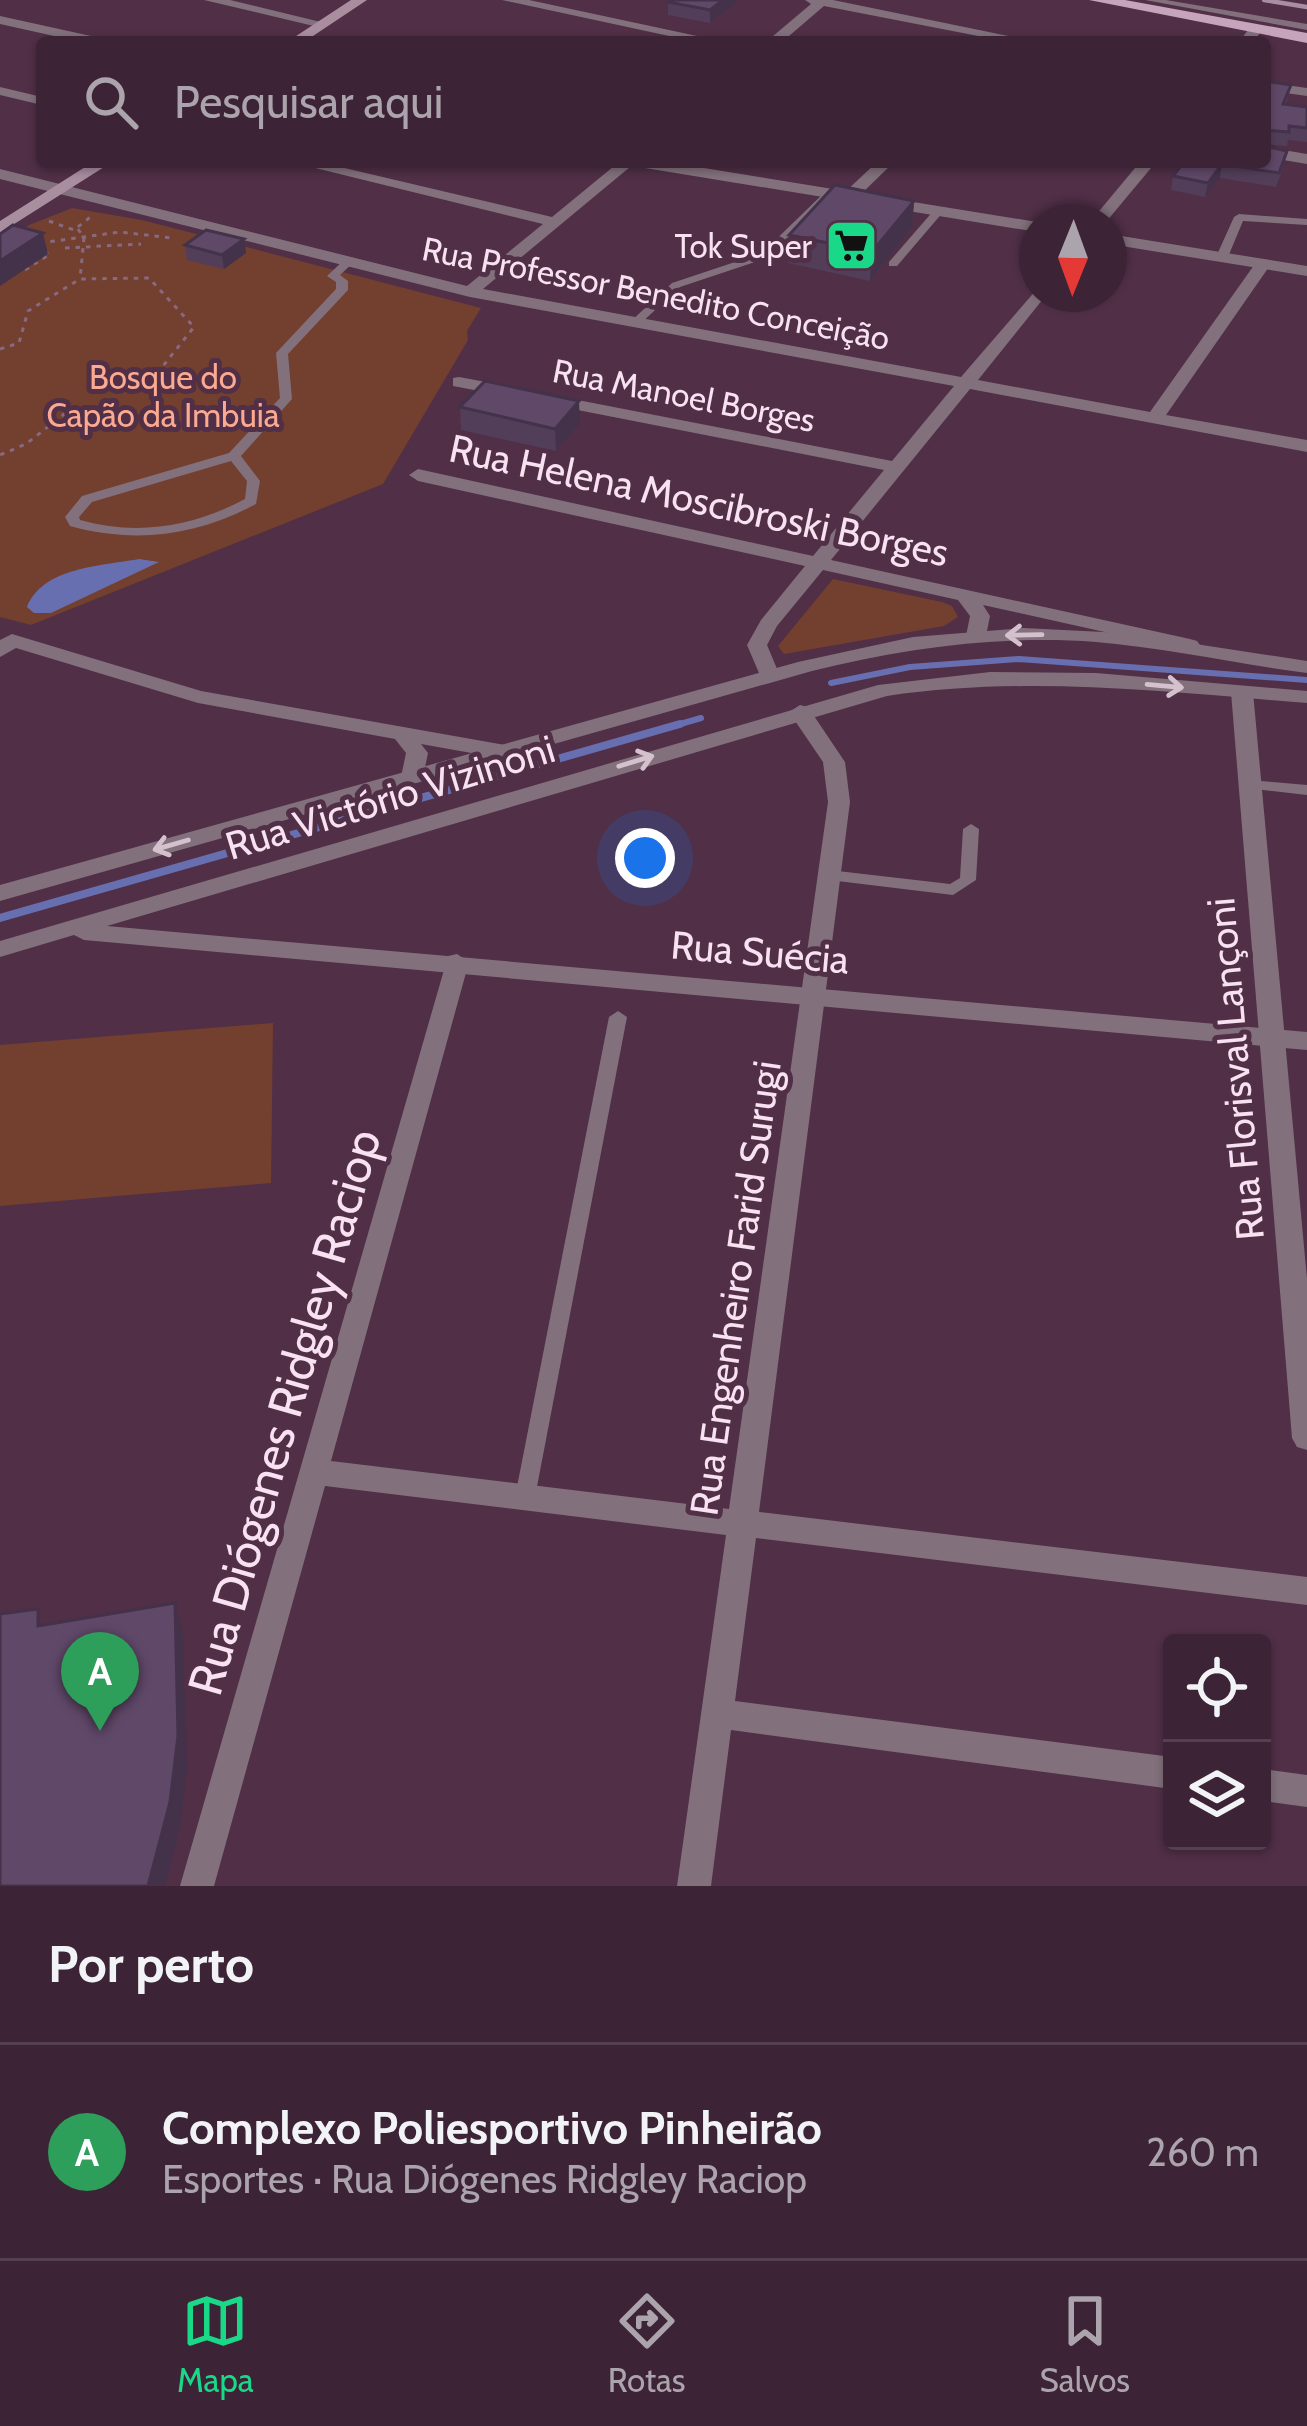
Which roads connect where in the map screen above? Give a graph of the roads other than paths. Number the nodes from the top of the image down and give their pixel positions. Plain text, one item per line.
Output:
1 (211, 0) edge
2 (360, 0) edge
3 (509, 0) edge
4 (1097, 0) edge
5 (1150, 0) edge
6 (819, 1) edge
7 (0, 20) edge
8 (322, 24) junction
9 (1307, 27) edge
10 (73, 36) edge
11 (303, 36) edge
12 (688, 36) edge
13 (780, 36) edge
14 (1000, 36) edge
15 (1251, 36) edge
16 (1271, 37) edge
17 (1307, 38) edge
18 (1271, 87) edge
19 (0, 92) edge
20 (1307, 92) edge
21 (36, 100) edge
22 (1271, 153) edge
23 (1307, 159) edge
24 (94, 168) edge
25 (324, 168) edge
26 (621, 168) edge
27 (675, 168) edge
28 (880, 168) edge
29 (1143, 168) edge
30 (0, 174) edge
31 (61, 189) junction
32 (827, 193) junction
33 (850, 196) junction
34 (1113, 204) edge
35 (939, 211) junction
36 (1307, 222) edge
37 (554, 223) junction
38 (1019, 224) edge
39 (0, 228) edge
40 (1127, 241) edge
41 (1222, 257) junction
42 (349, 262) junction
43 (893, 264) dead end
44 (1263, 264) junction
45 (1307, 271) edge
46 (470, 292) junction
47 (1024, 312) edge
48 (636, 322) junction
49 (459, 382) dead end
50 (966, 383) junction
51 (1155, 418) junction
52 (1307, 446) edge
53 (235, 456) junction
54 (897, 467) junction
55 (418, 475) dead end
56 (818, 563) junction
57 (965, 596) junction
58 (976, 636) junction
59 (6, 645) edge
60 (1263, 661) junction
61 (1307, 667) edge
62 (769, 676) junction
63 (1242, 692) junction
64 (1307, 697) edge
65 (800, 712) junction
66 (400, 731) junction
67 (505, 752) junction
68 (412, 777) junction
69 (1250, 785) junction
70 (1307, 790) edge
71 (971, 829) dead end
72 (830, 875) junction
73 (0, 893) edge
74 (184, 896) junction
75 (63, 931) junction
76 (206, 940) junction
77 (0, 949) edge
78 (457, 962) junction
79 (814, 997) junction
80 (618, 1017) dead end
81 (1270, 1037) junction
82 (1307, 1041) edge
83 (1307, 1438) edge
84 (313, 1472) junction
85 (526, 1497) junction
86 (742, 1522) junction
87 (1307, 1591) edge
88 (715, 1714) junction
89 (1163, 1772) edge
90 (1271, 1786) edge
91 (1307, 1790) edge
92 (197, 1886) edge
93 (694, 1886) edge

1 - 8 street
2 - 8 main road
3 - 12 street
4 - 15 main road
5 - 9 lane
6 - 13 street
6 - 14 street
7 - 10 street
8 - 11 main road
16 - 17 main road
18 - 20 street
19 - 21 street
22 - 23 street
24 - 31 main road
25 - 37 street
26 - 37 street
27 - 32 street
28 - 33 street
29 - 34 street
30 - 31 street, Rua Professor Benedito Conceição
31 - 39 main road
31 - 42 street, Rua Professor Benedito Conceição
32 - 33 street
32 - 48 lane
33 - 35 street
35 - 38 street
35 - 43 lane
36 - 41 lane
37 - 46 street
40 - 41 street
41 - 44 street
42 - 46 street, Rua Professor Benedito Conceição
42 - 53 lane
44 - 45 street
44 - 51 street
46 - 48 street, Rua Professor Benedito Conceição
47 - 50 street
48 - 50 street, Rua Professor Benedito Conceição
49 - 54 street, Rua Manoel Borges
50 - 51 street, Rua Professor Benedito Conceição
50 - 54 street
51 - 52 street, Rua Professor Benedito Conceição
53 - 53 lane
54 - 56 street
55 - 56 street, Rua Helena Moscibroski Borges
56 - 57 street, Rua Helena Moscibroski Borges
56 - 62 street
57 - 58 street, Rua Helena Moscibroski Borges
57 - 60 street, Rua Helena Moscibroski Borges
60 -> 58 street, Rua Victório Vizinoni
58 - 62 street, Rua Victório Vizinoni
59 - 66 street
60 - 61 street
62 - 65 street, Rua Engenheiro Farid Surugi
62 - 67 street, Rua Victório Vizinoni
63 - 64 street, Rua Victório Vizinoni
65 -> 63 street, Rua Victório Vizinoni
63 - 69 street, Rua Florisval Lançoni
65 - 72 street, Rua Engenheiro Farid Surugi
74 -> 65 street, Rua Victório Vizinoni
66 - 67 street
66 - 68 street
67 - 68 street, Rua Victório Vizinoni
68 -> 73 street, Rua Victório Vizinoni
69 - 70 lane
69 - 81 street, Rua Florisval Lançoni
71 - 72 lane
72 - 79 street, Rua Engenheiro Farid Surugi
74 - 75 street, Rua Victório Vizinoni
74 - 76 street
75 - 76 street, Rua Suécia
75 - 77 street, Rua Victório Vizinoni
76 - 78 street, Rua Suécia
78 - 79 street, Rua Suécia
78 - 84 street, Rua Diógenes Ridgley Raciop
79 - 81 street, Rua Suécia
79 - 86 street, Rua Engenheiro Farid Surugi
80 - 85 lane
81 - 82 street, Rua Suécia
81 - 83 street, Rua Florisval Lançoni
84 - 85 street
84 - 92 street, Rua Diógenes Ridgley Raciop
85 - 86 street
86 - 87 street
86 - 88 street, Rua Engenheiro Farid Surugi
88 - 89 street
88 - 93 street, Rua Engenheiro Farid Surugi
90 - 91 street

